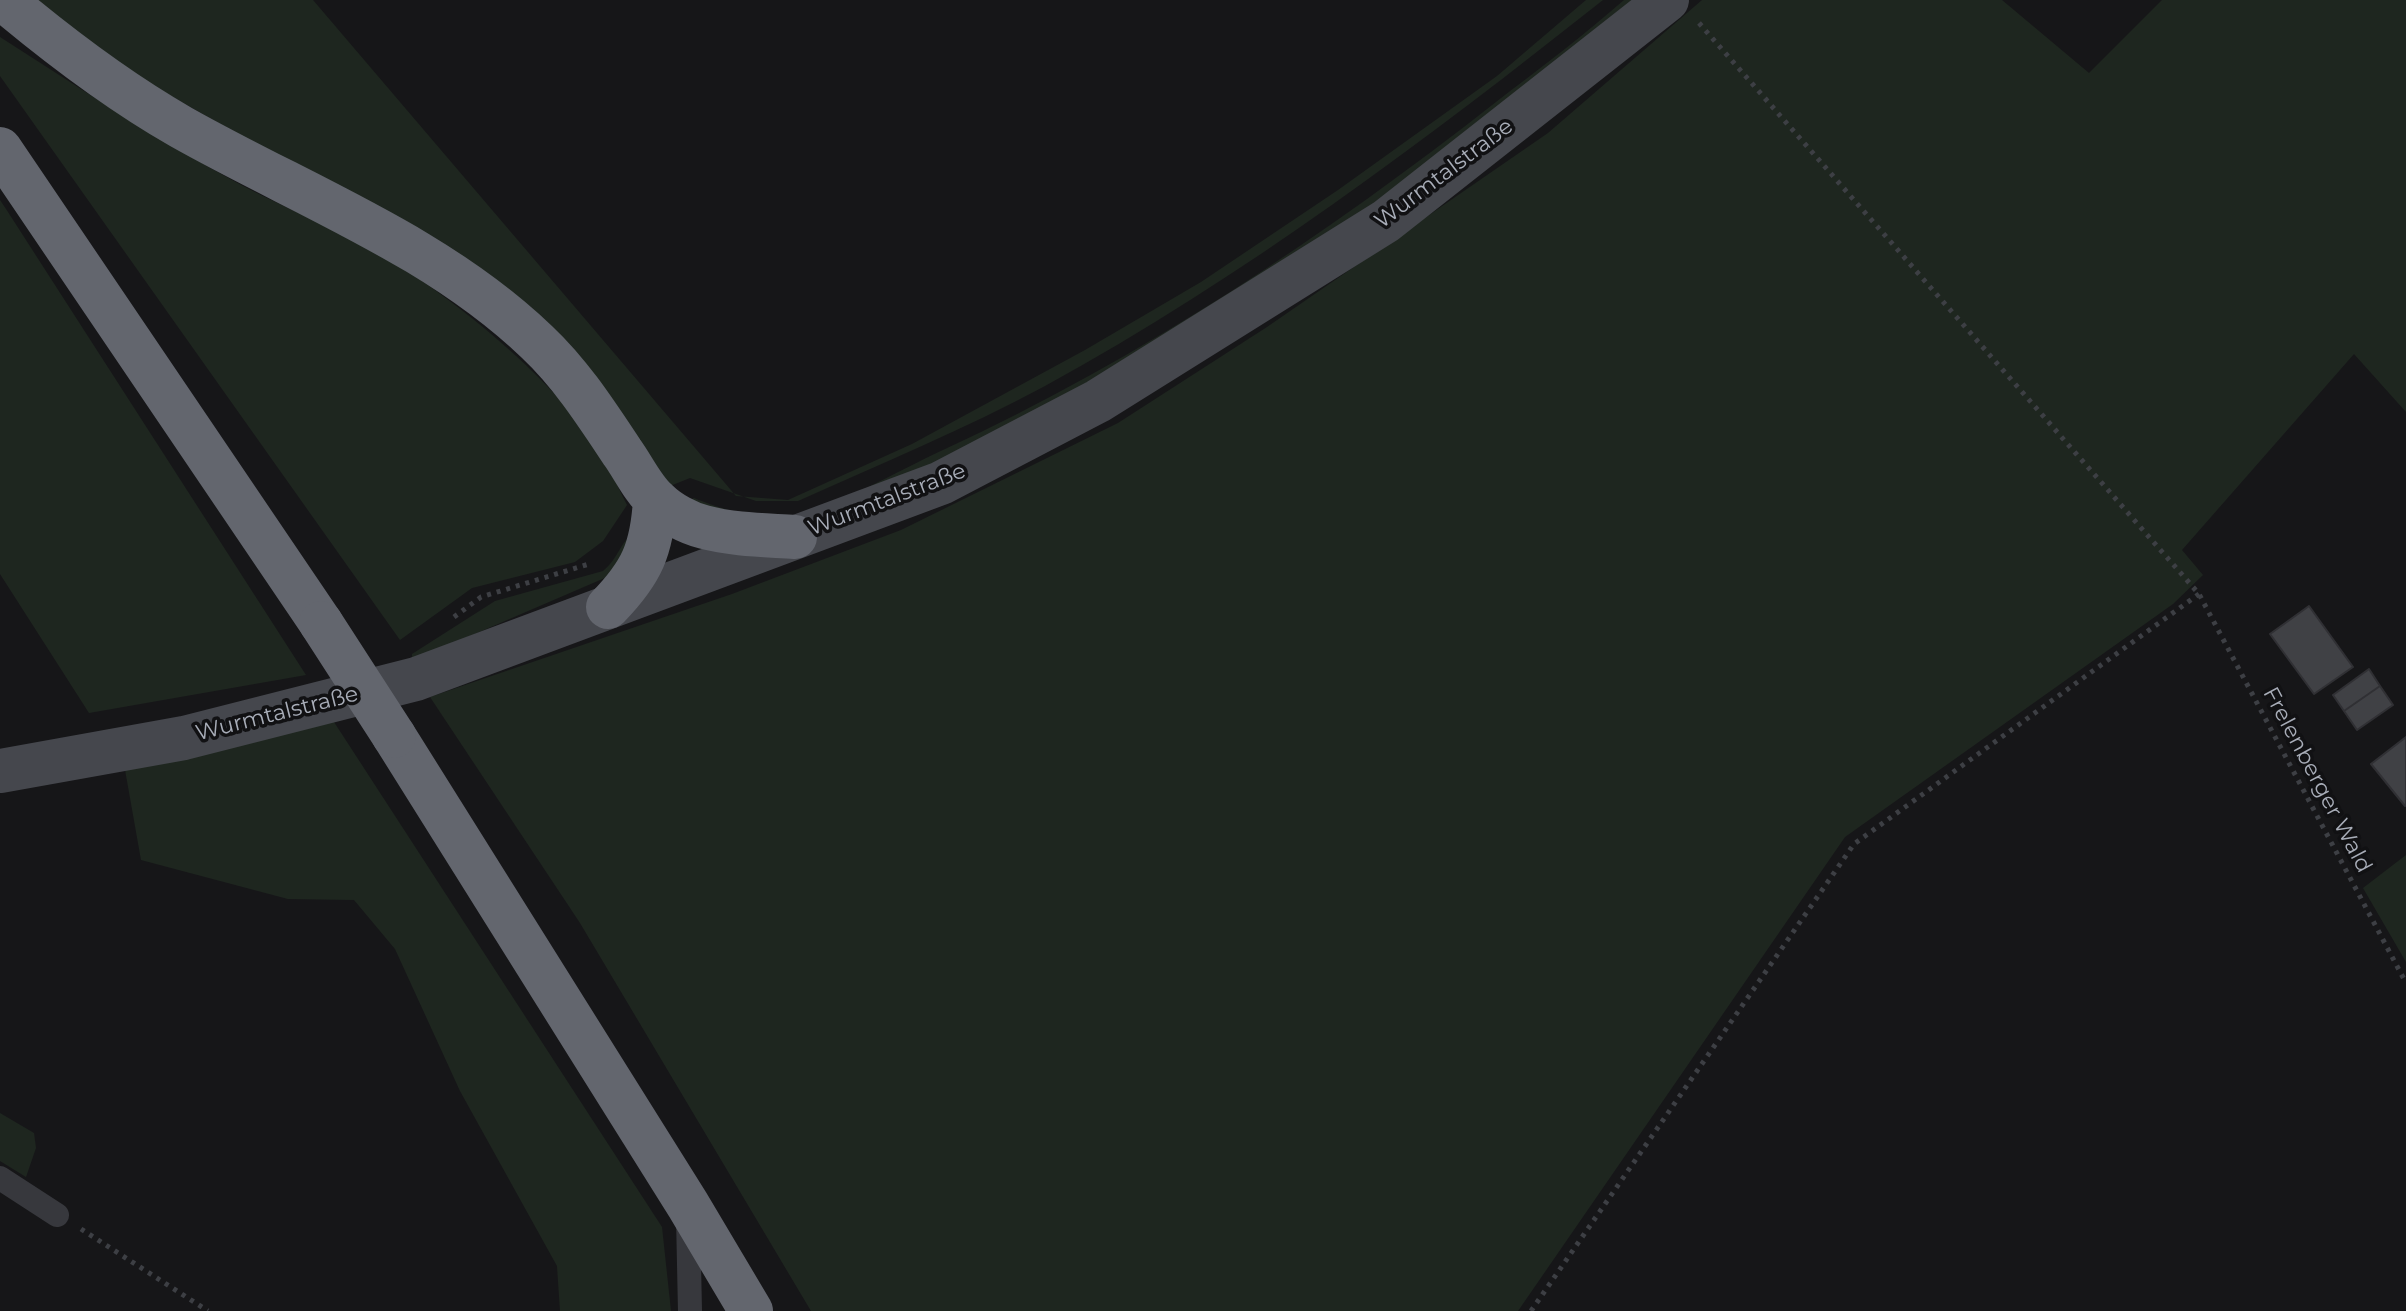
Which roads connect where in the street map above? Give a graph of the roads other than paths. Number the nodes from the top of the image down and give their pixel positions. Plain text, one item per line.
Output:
1 (4, 0) edge
2 (1678, 6) edge
3 (0, 149) edge
4 (655, 500) junction
5 (795, 537) junction
6 (608, 607) junction
7 (0, 771) edge
8 (0, 1178) edge
9 (688, 1205) junction
10 (57, 1215) road end
11 (690, 1311) edge
12 (751, 1311) edge

1 - 4 highway
2 - 5 street, Wurmtalstraße
3 - 9 highway, bridge
4 - 5 highway
4 - 6 highway
5 - 6 street, Wurmtalstraße
6 - 7 street, Wurmtalstraße
8 - 10 lane
9 - 11 lane
9 - 12 highway

